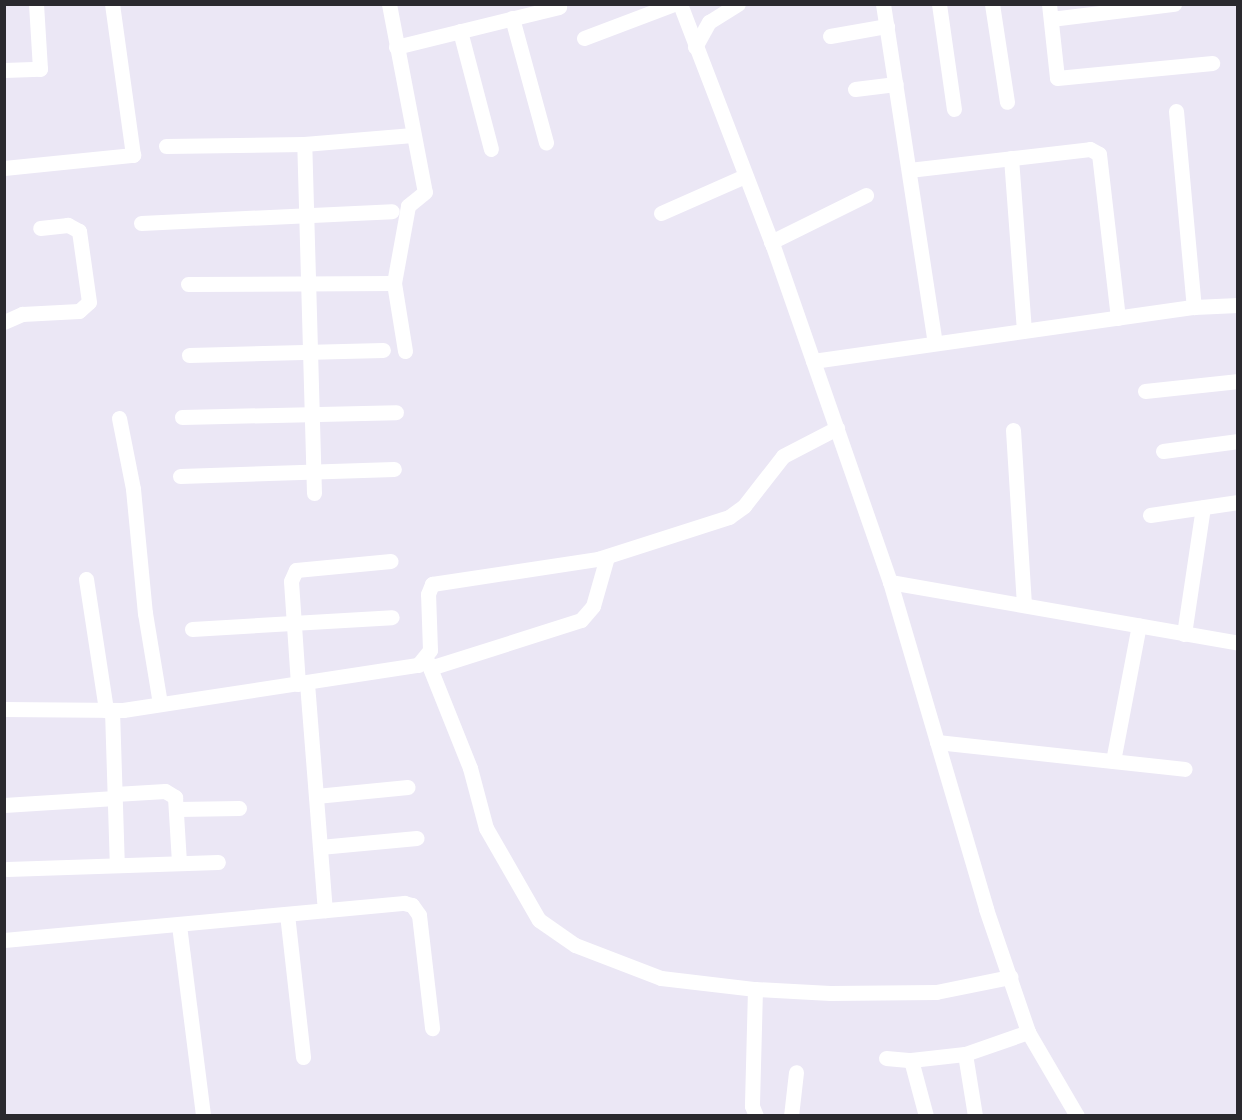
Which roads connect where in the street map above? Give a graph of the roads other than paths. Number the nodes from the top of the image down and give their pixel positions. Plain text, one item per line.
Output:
1 (36, 4) edge
2 (112, 4) edge
3 (388, 4) edge
4 (674, 4) edge
5 (680, 4) edge
6 (738, 4) edge
7 (884, 4) edge
8 (939, 4) edge
9 (992, 4) edge
10 (1174, 4) edge
11 (559, 7) dead end
12 (1050, 12) edge
13 (515, 13) edge
14 (887, 26) junction
15 (460, 31) junction
16 (830, 36) dead end
17 (584, 38) dead end
18 (396, 47) junction
19 (695, 47) junction
20 (1212, 63) dead end
21 (4, 70) edge
22 (896, 84) junction
23 (855, 89) dead end
24 (1007, 102) dead end
25 (954, 109) dead end
26 (1176, 111) dead end
27 (413, 135) junction
28 (546, 142) dead end
29 (304, 144) junction
30 (166, 146) dead end
31 (491, 149) dead end
32 (1011, 158) junction
33 (4, 168) edge
34 (909, 170) junction
35 (745, 176) junction
36 (866, 195) dead end
37 (392, 211) dead end
38 (661, 213) dead end
39 (305, 214) junction
40 (141, 224) dead end
41 (40, 228) dead end
42 (771, 242) junction
43 (307, 283) junction
44 (394, 283) junction
45 (188, 284) dead end
46 (1238, 304) edge
47 (1194, 307) junction
48 (1118, 318) junction
49 (4, 322) edge
50 (1024, 332) junction
51 (935, 343) junction
52 (383, 350) dead end
53 (405, 351) dead end
54 (310, 352) junction
55 (189, 355) dead end
56 (813, 361) junction
57 (1238, 381) edge
58 (1144, 391) dead end
59 (396, 412) dead end
60 (312, 414) junction
61 (182, 417) dead end
62 (119, 418) dead end
63 (837, 428) junction
64 (1013, 430) dead end
65 (1238, 441) edge
66 (1163, 451) dead end
67 (394, 469) dead end
68 (313, 471) junction
69 (180, 476) dead end
70 (314, 494) dead end
71 (1238, 502) edge
72 (1203, 507) junction
73 (1150, 515) dead end
74 (607, 557) junction
75 (391, 561) dead end
76 (86, 579) dead end
77 (890, 582) junction
78 (1024, 605) junction
79 (392, 617) dead end
80 (294, 622) junction
81 (1139, 625) junction
82 (192, 629) dead end
83 (1185, 634) junction
84 (1238, 643) edge
85 (428, 663) junction
86 (302, 684) junction
87 (160, 704) junction
88 (4, 710) edge
89 (109, 710) junction
90 (937, 742) junction
91 (1113, 761) junction
92 (1185, 769) dead end
93 (408, 787) dead end
94 (115, 796) junction
95 (316, 796) junction
96 (4, 805) edge
97 (239, 808) dead end
98 (178, 809) junction
99 (417, 838) dead end
100 (320, 847) junction
101 (218, 862) dead end
102 (179, 864) junction
103 (117, 866) junction
104 (8, 868) dead end
105 (325, 910) junction
106 (287, 914) junction
107 (180, 925) junction
108 (4, 940) edge
109 (1010, 977) junction
110 (755, 989) junction
111 (432, 1028) dead end
112 (1028, 1032) junction
113 (965, 1054) junction
114 (303, 1057) dead end
115 (886, 1058) dead end
116 (911, 1060) junction
117 (796, 1072) dead end
118 (203, 1116) edge
119 (756, 1116) edge
120 (790, 1116) edge
121 (926, 1116) edge
122 (975, 1116) edge
123 (1077, 1116) edge

1 - 21 street
2 - 33 street
3 - 18 street
4 - 17 street
5 - 19 street
6 - 19 street
7 - 14 street
8 - 25 street
9 - 24 street
10 - 12 street
11 - 13 street
12 - 20 street
13 - 15 street
13 - 28 street
14 - 16 street
14 - 22 street
15 - 18 street
15 - 31 street
18 - 27 street
19 - 35 street
22 - 23 street
22 - 34 street
26 - 47 street
27 - 29 street
27 - 44 street
29 - 30 street
29 - 39 street
32 - 34 street
32 - 48 street
32 - 50 street
34 - 51 street
35 - 38 street
35 - 42 street
36 - 42 street
37 - 39 street
39 - 40 street
39 - 43 street
41 - 49 street
42 - 56 street
43 - 44 street
43 - 45 street
43 - 54 street
44 - 53 street
46 - 47 street
47 - 48 street
48 - 50 street
50 - 51 street
51 - 56 street
52 - 54 street
54 - 55 street
54 - 60 street
56 - 63 street
57 - 58 street
59 - 60 street
60 - 61 street
60 - 68 street
62 - 87 street
63 - 74 street
63 - 77 street
64 - 78 street
65 - 66 street
67 - 68 street
68 - 69 street
68 - 70 street
71 - 72 street
72 - 73 street
72 - 83 street
74 - 85 street
74 - 85 street
75 - 80 street
76 - 89 street
77 - 78 street
77 - 90 street
78 - 81 street
79 - 80 street
80 - 82 street
80 - 86 street
81 - 83 street
81 - 91 street
83 - 84 street
85 - 86 street
85 - 110 street
86 - 87 street
86 - 95 street
87 - 89 street
88 - 89 street
89 - 94 street
90 - 91 street
90 - 109 street
91 - 92 street
93 - 95 street
94 - 96 street
94 - 98 street
94 - 103 street
95 - 100 street
97 - 98 street
98 - 102 street
99 - 100 street
100 - 105 street
101 - 102 street
102 - 103 street
103 - 104 street
105 - 106 street
105 - 111 street
106 - 107 street
106 - 114 street
107 - 108 street
107 - 118 street
109 - 110 street
109 - 112 street
110 - 119 street
112 - 113 street
112 - 123 street
113 - 116 street
113 - 122 street
115 - 116 street
116 - 121 street
117 - 120 street

